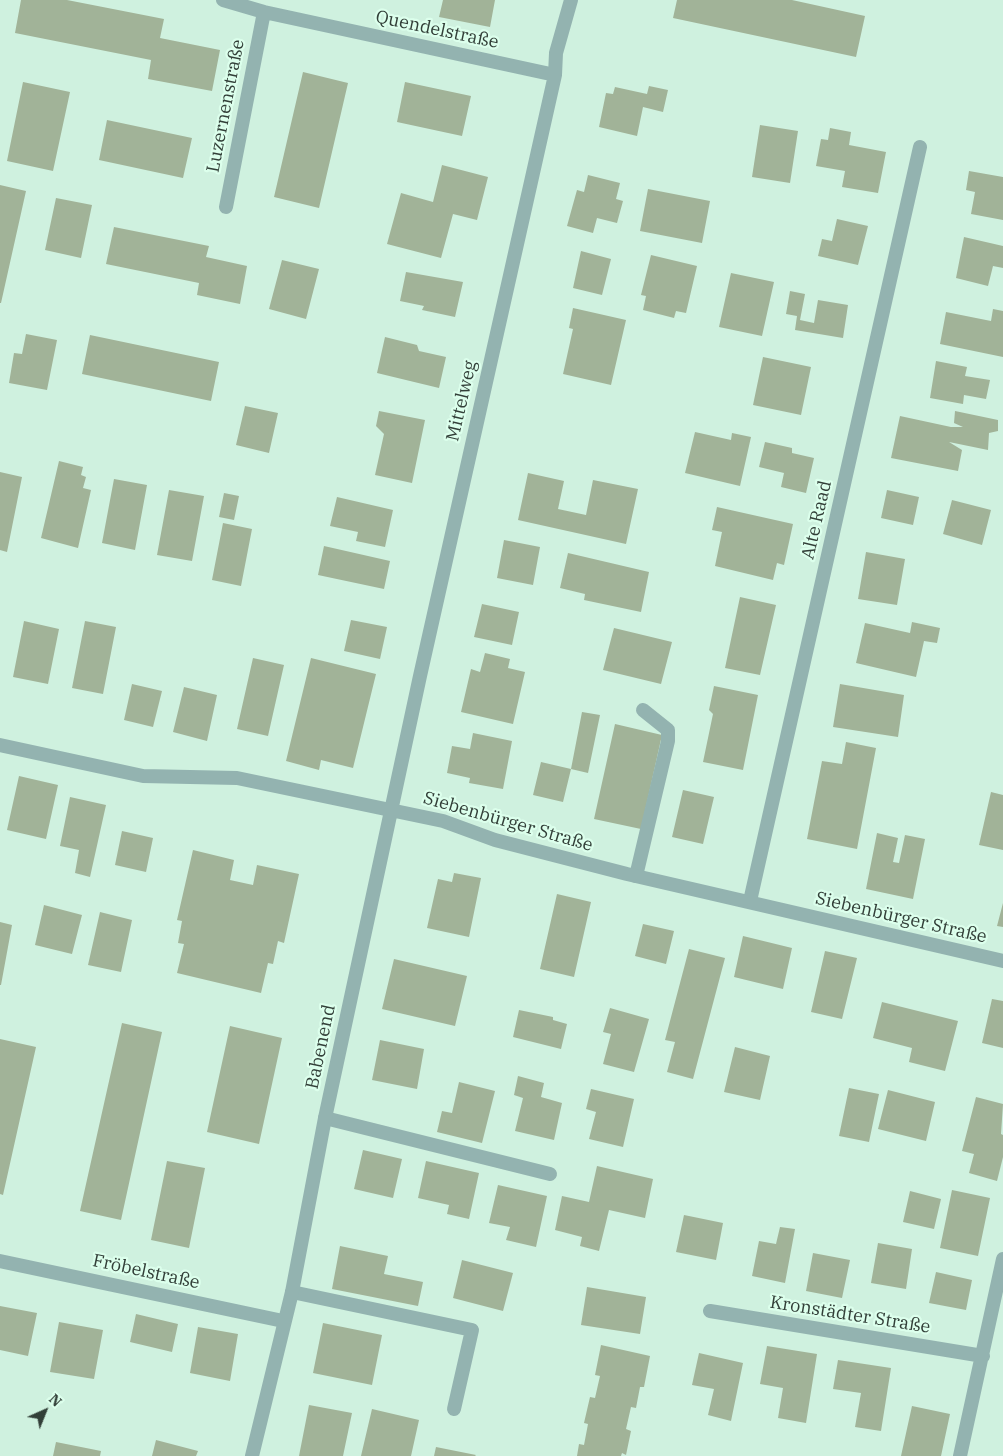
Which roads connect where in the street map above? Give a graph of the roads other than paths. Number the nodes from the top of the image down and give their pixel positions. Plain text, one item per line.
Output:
1 (223, 0) edge
2 (571, 0) edge
3 (264, 12) junction
4 (555, 75) junction
5 (920, 147) dead end
6 (226, 207) dead end
7 (643, 710) dead end
8 (0, 745) edge
9 (391, 810) junction
10 (636, 876) junction
11 (750, 901) junction
12 (1003, 961) edge
13 (324, 1118) junction
14 (550, 1174) dead end
15 (1003, 1260) edge
16 (0, 1261) edge
17 (292, 1292) junction
18 (710, 1311) dead end
19 (284, 1320) junction
20 (983, 1356) junction
21 (454, 1409) dead end
22 (252, 1456) edge
23 (960, 1456) edge

1 - 3 street, Quendelstraße
2 - 4 street, Mittelweg
3 - 4 street, Quendelstraße
3 - 6 street, Luzernenstraße
4 - 9 street, Mittelweg
5 - 11 street, Alte Raad
7 - 10 street
8 - 9 street, Siebenbürger Straße
9 - 10 street, Siebenbürger Straße
9 - 13 street, Babenend
10 - 11 street, Siebenbürger Straße
11 - 12 street, Siebenbürger Straße
13 - 14 street
13 - 17 street, Babenend
15 - 20 street
16 - 19 street, Fröbelstraße
17 - 19 street, Babenend
17 - 21 street
18 - 20 street, Kronstädter Straße
19 - 22 street, Babenend
20 - 23 street

